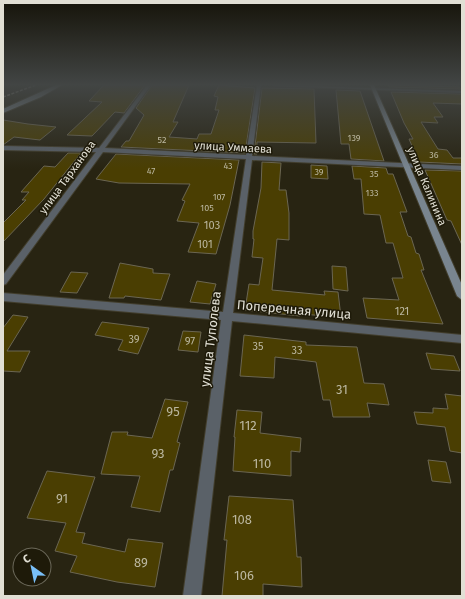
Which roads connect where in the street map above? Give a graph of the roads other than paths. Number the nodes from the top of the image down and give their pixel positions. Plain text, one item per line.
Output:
1 (128, 113) edge
2 (255, 113) edge
3 (384, 113) edge
4 (3, 148) edge
5 (100, 150) junction
6 (248, 157) junction
7 (406, 166) junction
8 (462, 168) edge
9 (3, 282) edge
10 (462, 296) edge
11 (3, 297) edge
12 (227, 317) junction
13 (462, 339) edge
14 (192, 596) edge

1 - 5 street, улица Тарханова
2 - 6 street, улица Туполева
3 - 7 street, улица Калинина
4 - 5 street, улица Уммаева
5 - 6 street, улица Уммаева
5 - 9 street, улица Тарханова
6 - 7 street, улица Уммаева
6 - 12 street, улица Туполева
7 - 8 street, улица Уммаева
7 - 10 street, улица Калинина
11 - 12 street, Поперечная улица
12 - 13 street, Поперечная улица
12 - 14 street, улица Туполева

